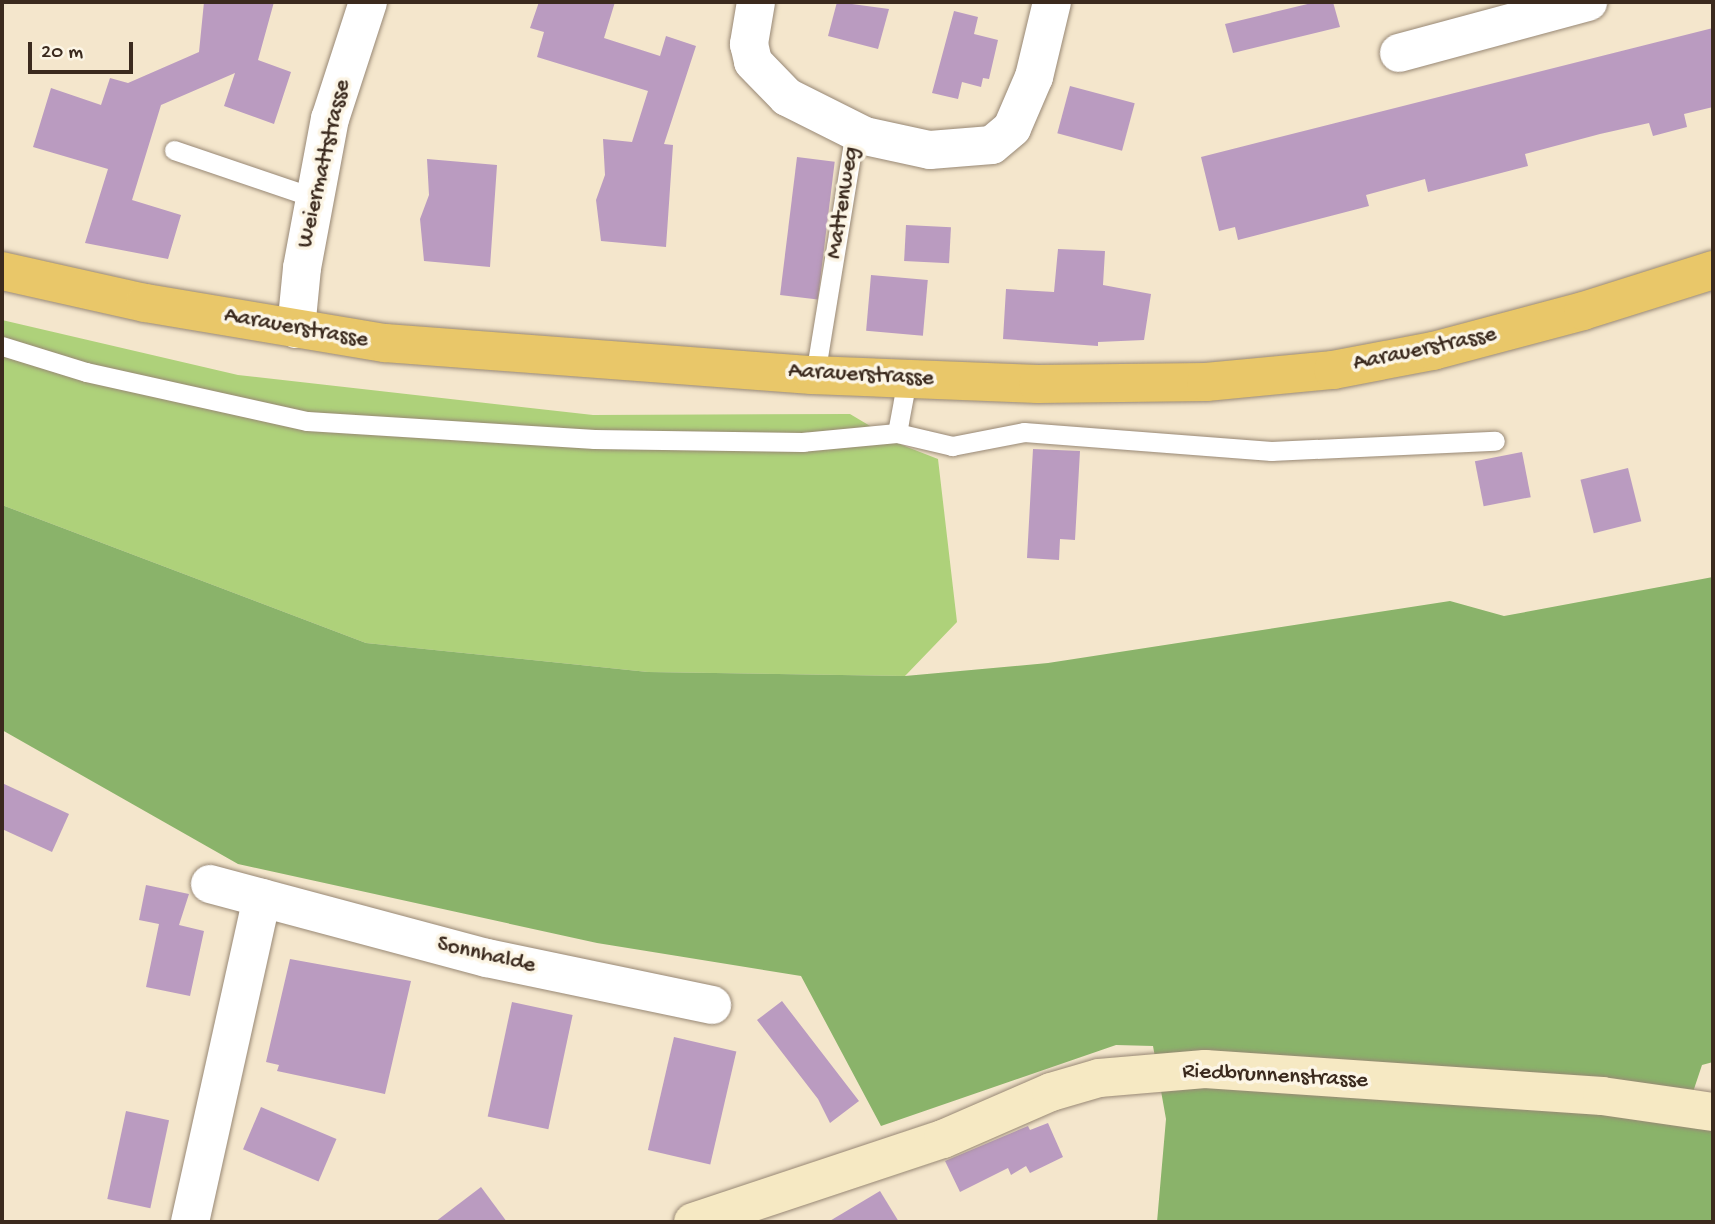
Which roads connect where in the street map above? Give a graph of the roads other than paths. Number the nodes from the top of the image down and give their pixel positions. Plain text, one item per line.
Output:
1 (368, 2) edge
2 (756, 2) edge
3 (1052, 2) edge
4 (1588, 2) edge
5 (1399, 54) dead end
6 (855, 131) junction
7 (174, 150) dead end
8 (315, 198) junction
9 (1713, 270) edge
10 (2, 271) edge
11 (296, 329) junction
12 (2, 346) edge
13 (814, 375) junction
14 (907, 379) junction
15 (897, 433) junction
16 (1495, 441) dead end
17 (210, 884) dead end
18 (262, 898) junction
19 (712, 1005) dead end
20 (1713, 1112) edge
21 (190, 1222) edge
22 (693, 1222) edge

1 - 8 street, Weiermattstrasse
2 - 6 street, Mattenweg
3 - 6 street
4 - 5 street
6 - 13 lane, Mattenweg
7 - 8 lane
8 - 11 street, Weiermattstrasse
9 - 14 main road, Aarauerstrasse
10 - 11 main road, Aarauerstrasse
11 - 13 main road, Aarauerstrasse
12 - 15 lane
13 - 14 main road, Aarauerstrasse
14 - 15 lane
15 - 16 lane
17 - 18 street, Sonnhalde
18 - 19 street, Sonnhalde
18 - 21 street
20 - 22 street, Riedbrunnenstrasse

